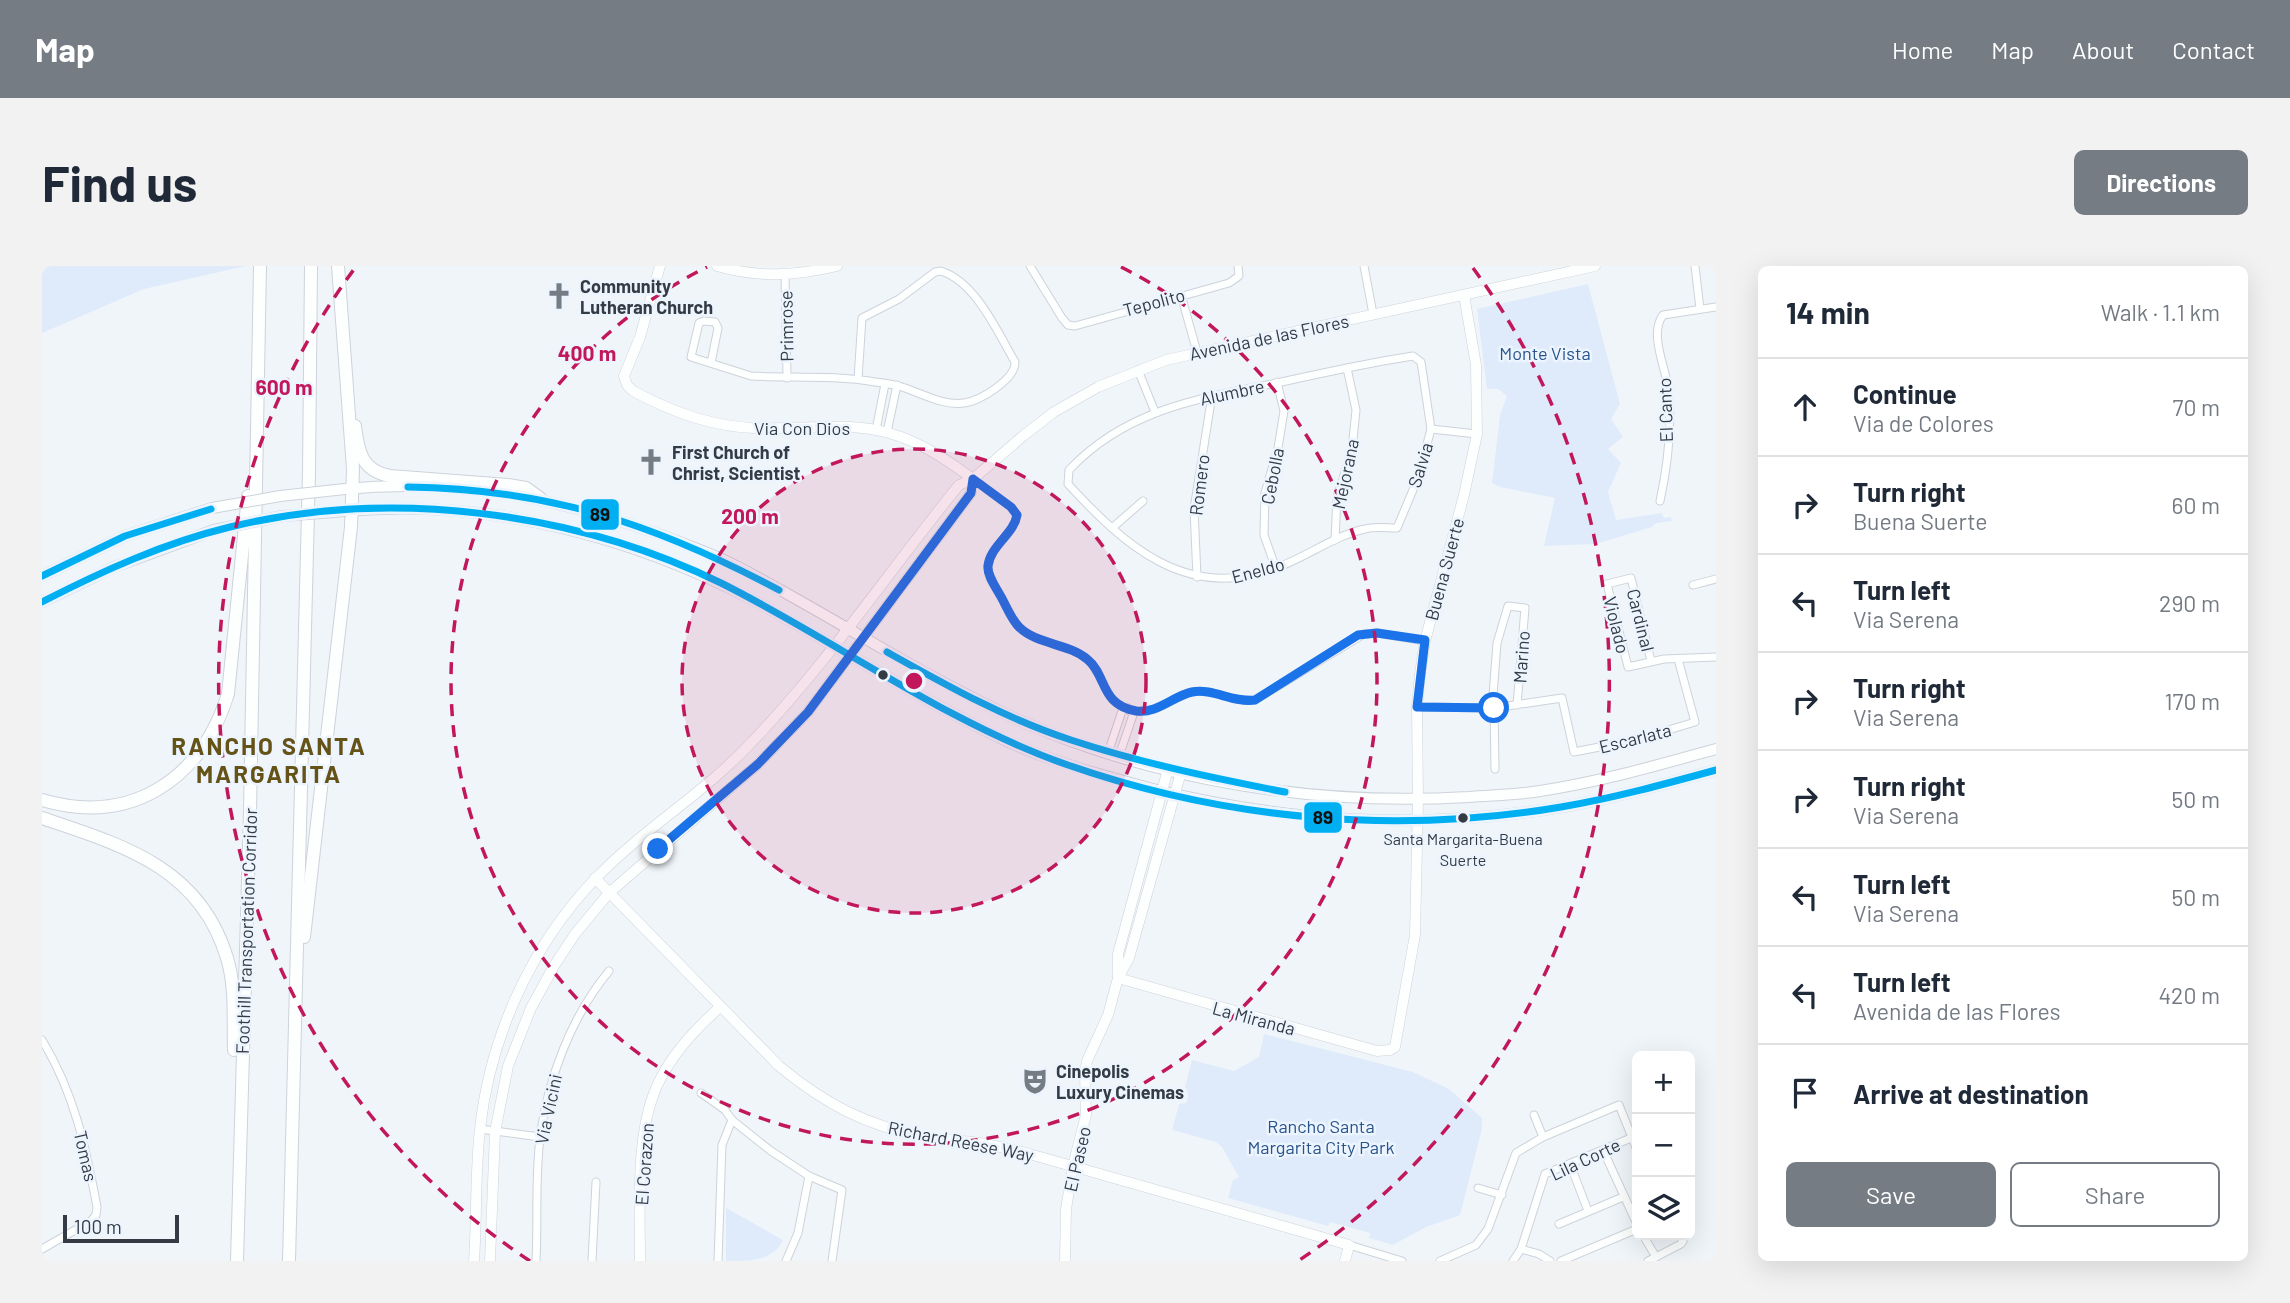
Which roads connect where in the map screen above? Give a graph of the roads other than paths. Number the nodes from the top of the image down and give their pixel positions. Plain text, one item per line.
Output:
1 (260, 266) edge
2 (311, 266) edge
3 (338, 266) edge
4 (660, 266) edge
5 (717, 266) edge
6 (837, 266) edge
7 (1030, 266) edge
8 (1238, 266) edge
9 (1364, 266) edge
10 (1595, 266) edge
11 (1695, 266) edge
12 (785, 275) junction
13 (1181, 295) junction
14 (1464, 295) junction
15 (1716, 307) edge
16 (1700, 309) junction
17 (1373, 314) junction
18 (1197, 352) junction
19 (1419, 359) joint
20 (711, 363) junction
21 (1347, 368) junction
22 (1138, 370) junction
23 (257, 373) junction
24 (787, 378) junction
25 (858, 379) junction
26 (1277, 382) junction
27 (885, 384) junction
28 (897, 386) junction
29 (1212, 395) junction
30 (349, 403) junction
31 (1155, 412) junction
32 (1431, 429) junction
33 (881, 431) junction
34 (1477, 433) junction
35 (1067, 476) joint
36 (973, 479) junction
37 (349, 489) junction
38 (541, 499) junction
39 (1143, 501) dead end
40 (1660, 501) dead end
41 (349, 511) junction
42 (1112, 528) junction
43 (1397, 528) joint
44 (1335, 540) junction
45 (1276, 569) junction
46 (42, 576) edge
47 (1197, 577) junction
48 (1630, 578) joint
49 (1716, 579) edge
50 (1693, 585) dead end
51 (42, 602) edge
52 (846, 629) junction
53 (863, 639) junction
54 (1425, 640) junction
55 (832, 646) junction
56 (851, 656) junction
57 (1716, 657) edge
58 (1678, 659) junction
59 (1651, 661) junction
60 (1517, 705) junction
61 (1417, 707) junction
62 (1128, 708) junction
63 (1493, 708) junction
64 (1716, 749) edge
65 (1114, 754) junction
66 (1167, 769) junction
67 (1494, 769) dead end
68 (1716, 770) edge
69 (1181, 772) junction
70 (1169, 792) junction
71 (42, 800) edge
72 (1418, 800) junction
73 (42, 818) edge
74 (1416, 822) junction
75 (596, 878) junction
76 (609, 893) junction
77 (609, 971) dead end
78 (1118, 978) junction
79 (720, 1007) junction
80 (42, 1040) edge
81 (293, 1044) junction
82 (1390, 1050) joint
83 (240, 1092) junction
84 (701, 1093) dead end
85 (1534, 1115) dead end
86 (732, 1120) junction
87 (480, 1129) junction
88 (495, 1132) junction
89 (540, 1137) junction
90 (1544, 1137) junction
91 (1631, 1138) joint
92 (1603, 1150) junction
93 (1570, 1164) junction
94 (1073, 1166) junction
95 (809, 1176) junction
96 (596, 1182) dead end
97 (1478, 1188) dead end
98 (1502, 1195) junction
99 (1623, 1197) junction
100 (1588, 1211) junction
101 (1632, 1216) edge
102 (1559, 1224) dead end
103 (1632, 1229) edge
104 (1645, 1240) edge
105 (1682, 1240) edge
106 (1349, 1245) junction
107 (1521, 1249) junction
108 (42, 1250) edge
109 (1586, 1251) junction
110 (1388, 1258) edge
111 (1652, 1259) edge
112 (237, 1261) edge
113 (289, 1261) edge
114 (474, 1261) edge
115 (489, 1261) edge
116 (536, 1261) edge
117 (592, 1261) edge
118 (640, 1261) edge
119 (718, 1261) edge
120 (786, 1261) edge
121 (832, 1261) edge
122 (1065, 1261) edge
123 (1345, 1261) edge
124 (1402, 1261) edge
125 (1440, 1261) edge
126 (1513, 1261) edge
127 (1550, 1261) edge
128 (1561, 1261) edge
129 (1590, 1261) edge

1 - 23 highway, Foothill Transportation Corridor
2 - 81 highway
3 - 30 highway
4 - 33 street, Via Con Dios
5 - 12 street
6 - 12 street
7 - 13 street, Tepolito
8 - 13 street, Tepolito
9 - 17 street
10 - 14 street, Avenida de las Flores
11 - 16 street
12 - 24 street, Primrose
13 - 18 street
14 - 17 street, Avenida de las Flores
14 - 34 street, Buena Suerte
15 - 16 street
16 - 40 street, El Canto
17 - 18 street, Avenida de las Flores
18 - 22 street, Avenida de las Flores
19 - 21 street, Alumbre
19 - 32 street, Salvia
20 - 20 street
20 - 24 street
21 - 26 street, Alumbre
21 - 44 street, Mejorana
22 - 31 street
22 - 36 street, Avenida de las Flores
23 - 71 highway
23 - 83 highway, Foothill Transportation Corridor
24 - 25 street
25 - 27 street
25 - 28 street
26 - 29 street, Alumbre
26 - 45 street, Cebolla
27 - 28 street
27 - 33 street
28 - 33 street
29 - 31 street, Alumbre
29 - 47 street, Romero
30 - 37 highway
30 - 38 highway
31 - 35 street, Alumbre
32 - 34 street
32 - 43 street, Salvia
33 - 36 street, Via Con Dios
34 - 54 street, Buena Suerte
35 - 42 street, Eneldo
36 - 52 street, Avenida de las Flores
36 - 53 street, Avenida de las Flores
36 - 62 street
37 - 38 main road
37 - 41 highway
37 - 46 main road, bridge
38 - 52 main road
39 - 42 street
41 - 51 main road, bridge
41 - 55 main road
41 - 81 highway
42 - 47 street, Eneldo
43 - 44 street, Eneldo
44 - 45 street, Eneldo
45 - 47 street, Eneldo
48 - 59 street, Cardinal
48 - 59 street, Violado
49 - 50 street
52 - 53 main road
52 - 55 street, Avenida de las Flores
53 - 56 street, Avenida de las Flores
53 - 65 main road
54 - 61 street, Buena Suerte
54 - 62 street
55 - 56 main road
55 - 75 street, Avenida de las Flores
56 - 70 main road
56 - 76 street, Avenida de las Flores
57 - 58 street
58 - 59 street
58 - 60 street, Escarlata
60 - 63 street
60 - 63 street, Marino
61 - 63 street
61 - 72 street, Buena Suerte
62 - 65 street
63 - 67 street
64 - 72 main road
65 - 66 main road
66 - 69 main road
66 - 70 street, El Paseo
68 - 74 main road
69 - 70 street, El Paseo
69 - 72 main road
70 - 74 main road
70 - 78 street, El Paseo
72 - 74 street, Buena Suerte
73 - 83 highway
74 - 82 street, Buena Suerte
75 - 76 street, Richard Reese Way
75 - 87 street, Avenida de las Flores
76 - 79 street, Richard Reese Way
76 - 88 street, Avenida de las Flores
77 - 89 street, Via Vicini
78 - 82 street, La Miranda
78 - 94 street, El Paseo
79 - 94 street, Richard Reese Way
79 - 118 street, El Corazon
80 - 108 street, Tomas
81 - 113 highway
83 - 112 highway, Foothill Transportation Corridor
84 - 86 street
85 - 90 street
86 - 95 street
86 - 119 street
87 - 88 street
87 - 114 street, Avenida de las Flores
88 - 89 street
88 - 115 street, Avenida de las Flores
89 - 116 street, Via Vicini
90 - 91 street
90 - 98 street
91 - 92 street, Lila Corte
92 - 93 street, Lila Corte
92 - 99 street
93 - 100 street
93 - 107 street, Lila Corte
94 - 106 street, Richard Reese Way
94 - 122 street, El Paseo
95 - 120 street
95 - 121 street
96 - 117 street
97 - 98 street
98 - 125 street
99 - 100 street
99 - 101 street
100 - 102 street
103 - 109 street
104 - 111 street
105 - 111 street
106 - 110 street
106 - 123 street
107 - 126 street, Lila Corte
107 - 127 street
109 - 128 street
109 - 129 street
110 - 124 street

